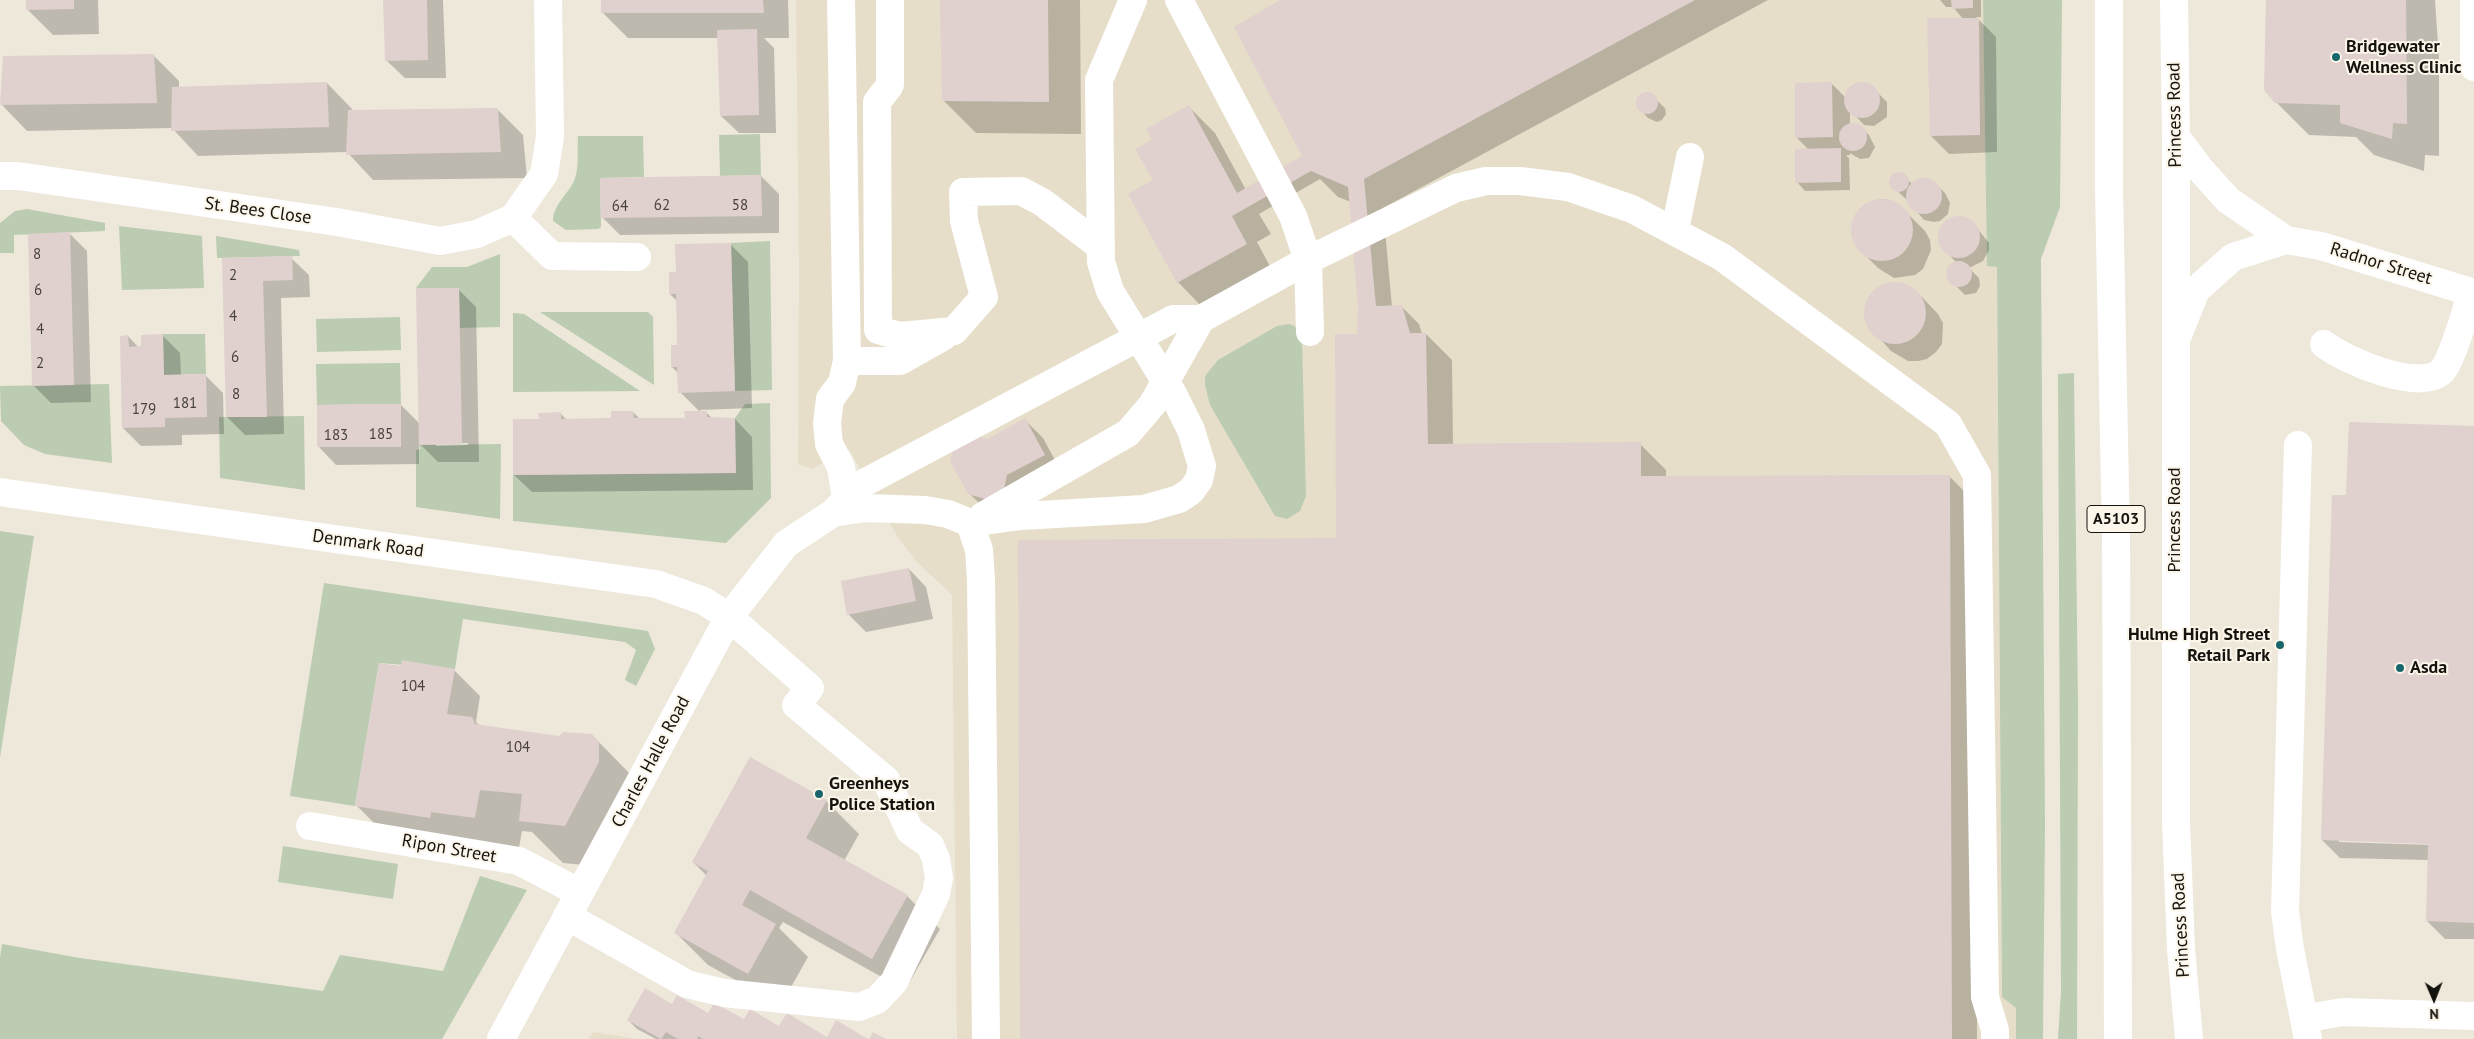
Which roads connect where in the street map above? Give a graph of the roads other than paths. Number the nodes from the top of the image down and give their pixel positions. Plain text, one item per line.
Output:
1 (548, 0) edge
2 (841, 0) edge
3 (890, 0) edge
4 (1133, 0) edge
5 (1179, 0) edge
6 (2108, 0) edge
7 (2174, 0) edge
8 (2474, 0) edge
9 (2474, 67) edge
10 (2176, 137) junction
11 (1690, 157) dead end
12 (0, 176) edge
13 (513, 218) junction
14 (1675, 230) junction
15 (2286, 240) junction
16 (1100, 246) junction
17 (637, 257) dead end
18 (1308, 260) junction
19 (2473, 293) edge
20 (1201, 319) junction
21 (954, 331) junction
22 (1310, 332) dead end
23 (1138, 337) junction
24 (2175, 344) junction
25 (2324, 344) dead end
26 (847, 361) junction
27 (1165, 382) junction
28 (2298, 445) dead end
29 (0, 492) edge
30 (840, 505) junction
31 (970, 524) junction
32 (729, 617) junction
33 (310, 826) dead end
34 (580, 893) junction
35 (567, 916) junction
36 (2474, 1016) edge
37 (2306, 1029) edge
38 (501, 1039) edge
39 (986, 1039) edge
40 (1995, 1039) edge
41 (2118, 1039) edge
42 (2189, 1039) edge

1 - 13 main road
2 - 26 main road
3 - 21 main road
4 - 16 main road
5 - 18 main road
6 - 41 main road, A5103
7 - 10 main road, Princess Road
8 - 9 main road
10 - 15 main road, Radnor Street
10 - 24 main road, Princess Road
11 - 14 main road
12 - 13 main road, St. Bees Close
13 - 17 main road
14 - 18 main road
14 - 40 main road
15 - 19 main road, Radnor Street
15 - 24 main road, Radnor Street
16 - 21 main road
16 - 23 main road
18 - 20 main road
18 - 22 main road
19 - 25 main road
20 - 23 main road, Charles Halle Road
20 - 27 main road
21 - 26 main road
23 - 27 main road
23 - 30 main road, Charles Halle Road
24 - 42 main road, Princess Road
26 - 30 main road
27 - 31 main road
27 - 31 main road
28 - 37 main road
29 - 32 main road, Denmark Road
30 - 31 main road
30 - 32 main road, Charles Halle Road
31 - 39 main road
32 - 34 main road, Charles Halle Road
32 - 35 main road, Denmark Road
33 - 34 main road, Ripon Street
34 - 35 main road, Charles Halle Road
35 - 38 main road, Charles Halle Road
36 - 37 main road

